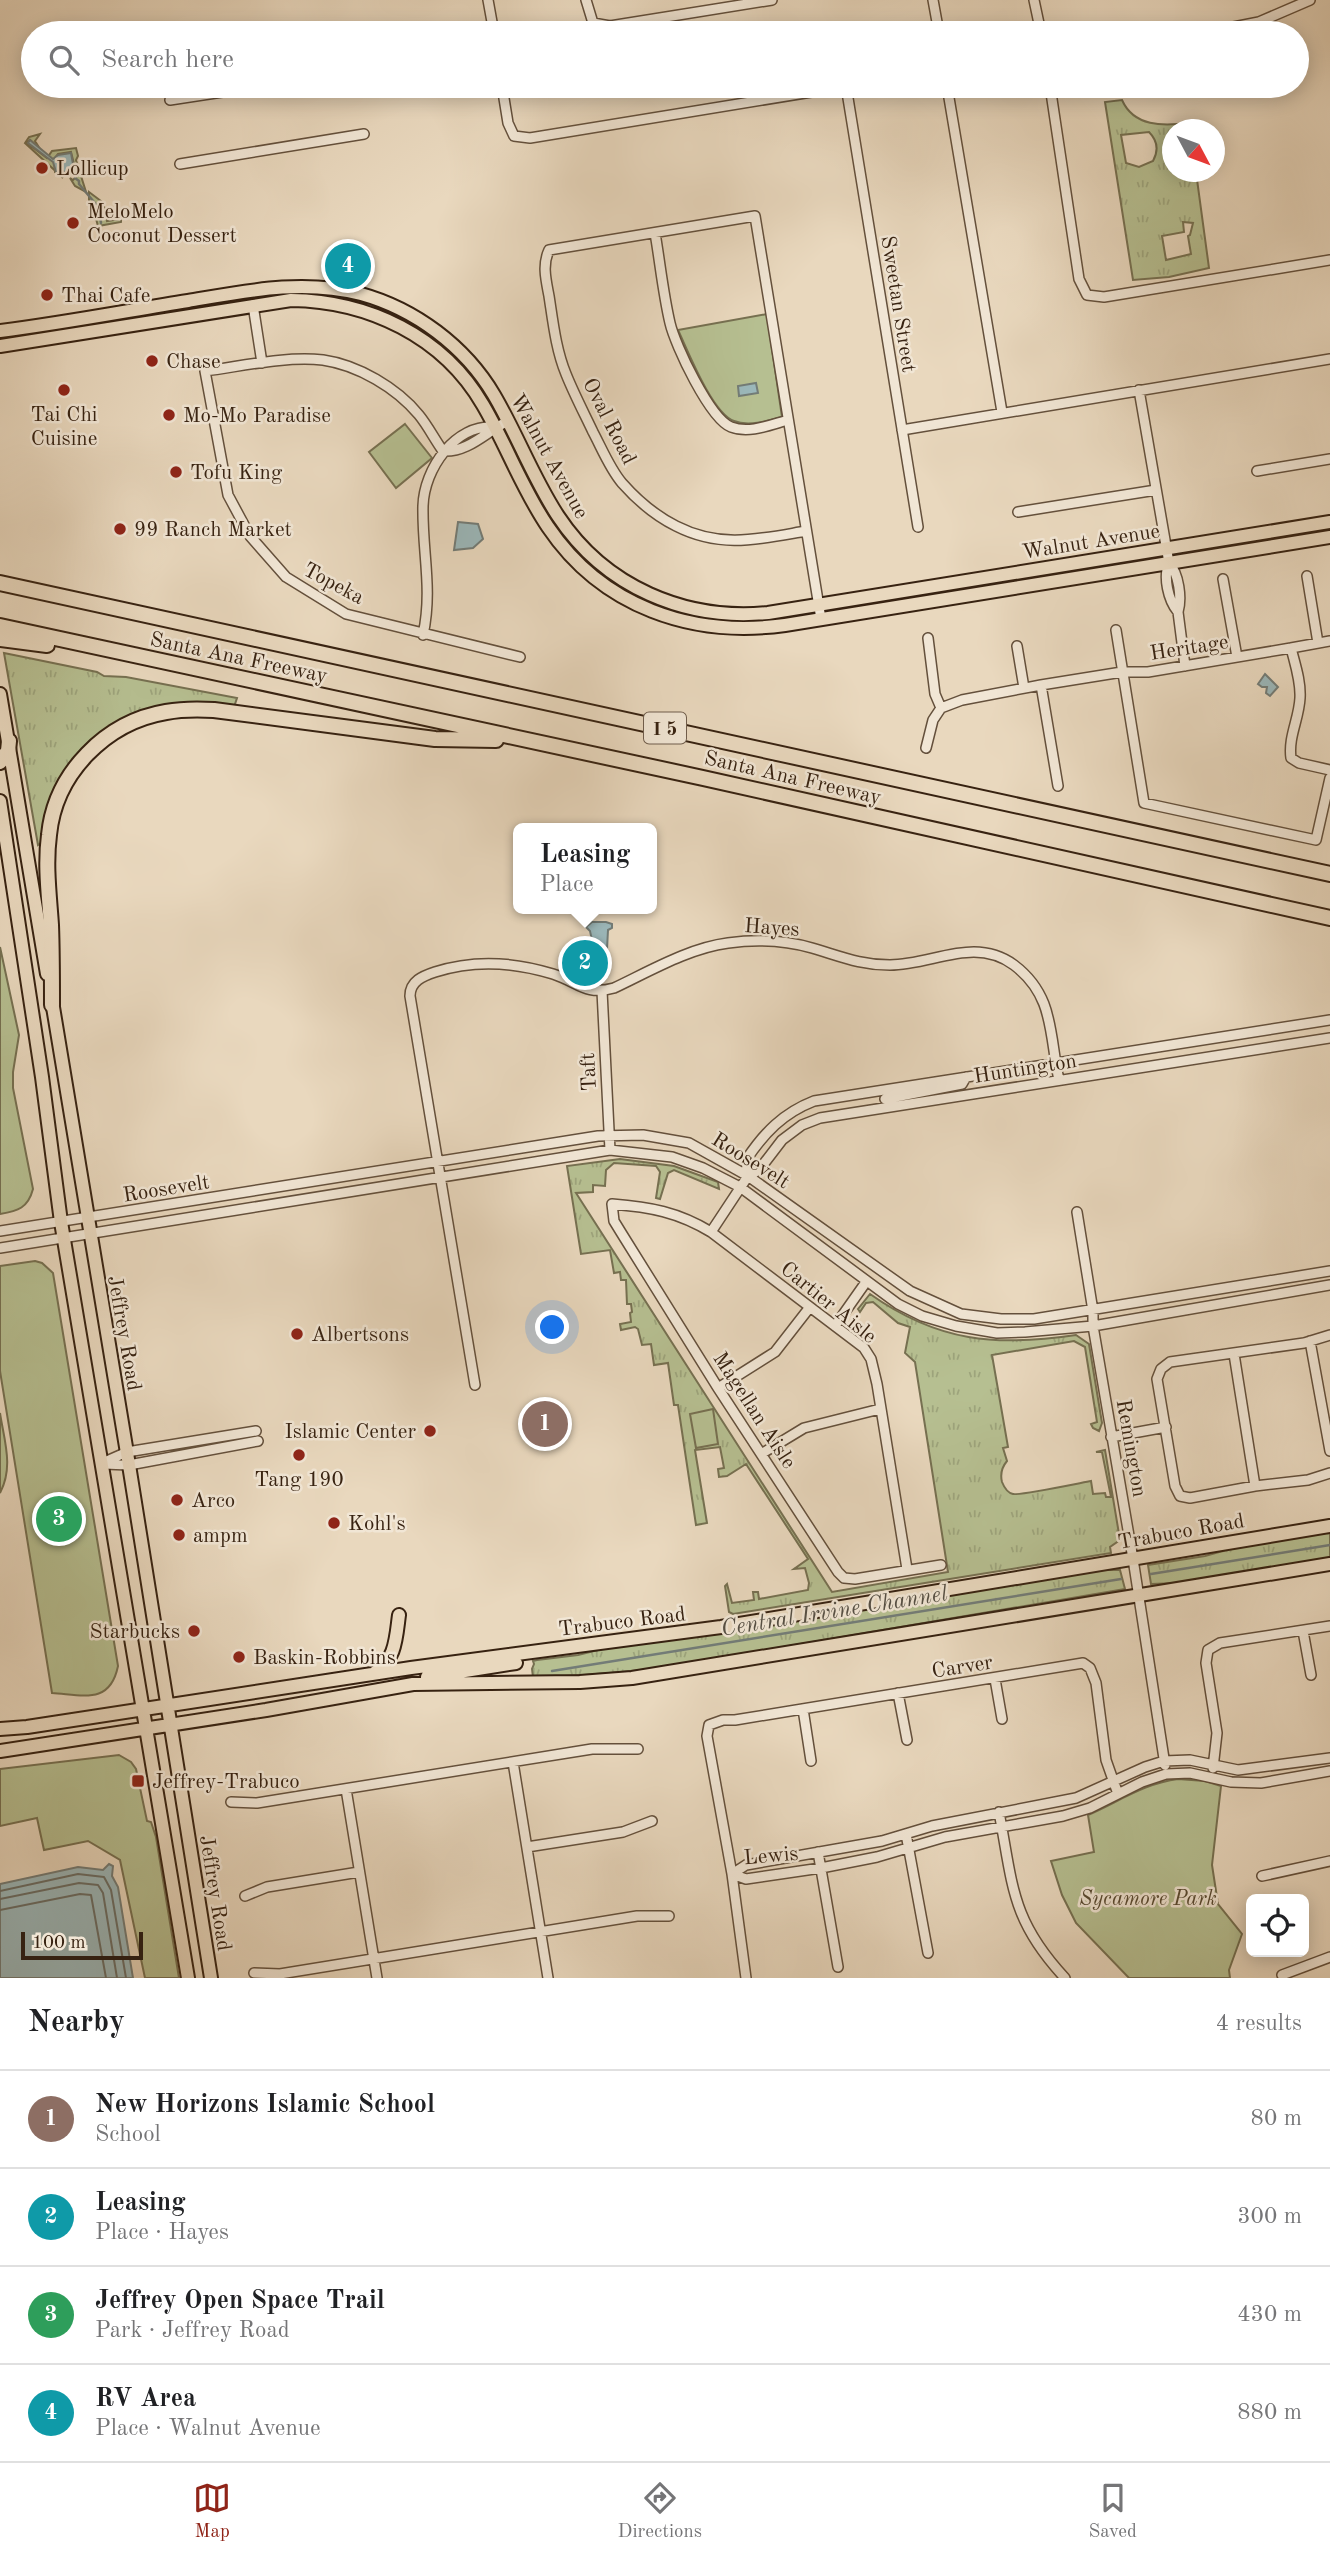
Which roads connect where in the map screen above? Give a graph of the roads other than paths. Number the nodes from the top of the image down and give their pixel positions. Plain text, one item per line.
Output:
1 (488, 0) edge
2 (586, 0) edge
3 (772, 0) edge
4 (933, 0) edge
5 (1034, 0) edge
6 (1310, 0) edge
7 (492, 21) edge
8 (592, 21) edge
9 (641, 21) edge
10 (937, 21) edge
11 (1038, 21) edge
12 (1261, 21) edge
13 (183, 98) edge
14 (504, 98) edge
15 (774, 98) edge
16 (849, 98) edge
17 (949, 98) edge
18 (1052, 98) edge
19 (170, 100) dead end
20 (364, 134) dead end
21 (180, 164) dead end
22 (655, 233) junction
23 (1330, 260) edge
24 (253, 305) junction
25 (0, 331) edge
26 (0, 346) edge
27 (1330, 359) edge
28 (262, 363) junction
29 (1139, 390) junction
30 (1002, 412) junction
31 (789, 420) junction
32 (508, 421) junction
33 (495, 427) junction
34 (902, 430) junction
35 (443, 451) junction
36 (1330, 459) edge
37 (1257, 471) dead end
38 (1156, 490) junction
39 (1018, 512) dead end
40 (1330, 522) edge
41 (918, 527) dead end
42 (806, 531) junction
43 (1330, 537) edge
44 (578, 542) junction
45 (1167, 548) junction
46 (566, 550) junction
47 (1169, 563) junction
48 (1307, 576) dead end
49 (1223, 579) dead end
50 (0, 583) edge
51 (818, 605) junction
52 (821, 619) junction
53 (0, 626) edge
54 (1116, 630) dead end
55 (423, 635) junction
56 (928, 638) dead end
57 (0, 639) edge
58 (1330, 641) edge
59 (1318, 643) junction
60 (1017, 646) dead end
61 (1291, 648) junction
62 (132, 656) junction
63 (520, 657) dead end
64 (1237, 657) junction
65 (1185, 666) junction
66 (1122, 673) junction
67 (1041, 685) junction
68 (1024, 688) junction
69 (0, 695) edge
70 (941, 708) junction
71 (527, 740) junction
72 (9, 741) junction
73 (926, 748) dead end
74 (0, 762) edge
75 (1330, 770) edge
76 (1330, 778) edge
77 (1058, 786) dead end
78 (0, 801) edge
79 (1330, 874) edge
80 (1330, 918) edge
81 (602, 991) junction
82 (52, 1005) junction
83 (1330, 1020) edge
84 (1330, 1038) edge
85 (1055, 1063) junction
86 (1059, 1080) junction
87 (886, 1098) junction
88 (609, 1135) junction
89 (610, 1150) junction
90 (438, 1163) junction
91 (440, 1176) junction
92 (748, 1176) junction
93 (740, 1187) junction
94 (274, 1188) junction
95 (612, 1204) joint
96 (276, 1205) junction
97 (1077, 1212) dead end
98 (86, 1218) junction
99 (61, 1222) junction
100 (0, 1231) edge
101 (711, 1232) junction
102 (89, 1235) junction
103 (64, 1239) junction
104 (0, 1248) edge
105 (1330, 1271) edge
106 (866, 1282) junction
107 (1330, 1286) edge
108 (810, 1307) junction
109 (1093, 1311) junction
110 (835, 1326) junction
111 (1093, 1326) junction
112 (1330, 1335) edge
113 (1310, 1341) junction
114 (1234, 1354) junction
115 (475, 1385) dead end
116 (718, 1388) junction
117 (880, 1409) junction
118 (1166, 1427) junction
119 (257, 1436) dead end
120 (1111, 1437) junction
121 (1330, 1451) edge
122 (761, 1454) junction
123 (128, 1459) junction
124 (102, 1463) junction
125 (1330, 1473) edge
126 (1255, 1486) junction
127 (1330, 1526) edge
128 (1133, 1559) junction
129 (1330, 1564) edge
130 (940, 1565) dead end
131 (907, 1569) junction
132 (1139, 1596) junction
133 (399, 1615) dead end
134 (1330, 1626) edge
135 (1303, 1631) junction
136 (516, 1658) junction
137 (370, 1674) junction
138 (1311, 1675) dead end
139 (995, 1679) junction
140 (518, 1683) junction
141 (412, 1685) junction
142 (898, 1693) junction
143 (168, 1705) junction
144 (803, 1709) junction
145 (142, 1710) junction
146 (1002, 1719) dead end
147 (170, 1725) junction
148 (0, 1729) edge
149 (146, 1729) junction
150 (907, 1740) dead end
151 (639, 1749) dead end
152 (0, 1751) edge
153 (1330, 1758) edge
154 (811, 1761) dead end
155 (1164, 1761) junction
156 (513, 1762) junction
157 (1214, 1765) junction
158 (1330, 1771) edge
159 (1166, 1774) junction
160 (1210, 1776) junction
161 (1113, 1782) junction
162 (346, 1788) junction
163 (1118, 1794) junction
164 (231, 1802) dead end
165 (999, 1812) junction
166 (652, 1821) dead end
167 (1002, 1827) junction
168 (906, 1834) junction
169 (527, 1847) junction
170 (910, 1848) junction
171 (818, 1852) junction
172 (1330, 1861) edge
173 (821, 1868) junction
174 (359, 1872) junction
175 (732, 1874) junction
176 (1262, 1876) dead end
177 (245, 1896) dead end
178 (669, 1916) dead end
179 (541, 1933) junction
180 (928, 1953) dead end
181 (1330, 1957) edge
182 (374, 1959) junction
183 (838, 1967) dead end
184 (254, 1973) dead end
185 (1282, 1975) dead end
186 (188, 1978) edge
187 (211, 1978) edge
188 (377, 1978) edge
189 (548, 1978) edge
190 (746, 1978) edge
191 (1065, 1978) edge

1 - 7 street
2 - 8 street
3 - 9 street
4 - 10 street
5 - 11 street
6 - 12 street
13 - 19 street
14 - 15 street
16 - 34 street, Sweetan Street
17 - 30 street
18 - 23 street
20 - 21 street
22 - 31 street
22 - 31 street
22 - 42 street, Oval Road
24 - 26 main road, Walnut Avenue
24 - 28 street
24 - 33 main road, Walnut Avenue
25 - 32 main road, Walnut Avenue
27 - 29 street
28 - 35 street, Topeka
28 - 55 street, Topeka
29 - 30 street
29 - 38 street
30 - 34 street
31 - 42 street
32 - 33 street
32 - 44 main road, Walnut Avenue
33 - 35 street
33 - 46 main road, Walnut Avenue
34 - 41 street, Sweetan Street
35 - 55 street
36 - 37 street
38 - 39 street
38 - 45 street
40 - 45 main road, Walnut Avenue
42 - 51 street
43 - 47 main road, Walnut Avenue
44 - 46 main road
44 - 51 main road, Walnut Avenue
45 - 47 street
45 - 51 main road, Walnut Avenue
46 - 52 main road, Walnut Avenue
47 - 52 main road, Walnut Avenue
47 - 65 street
48 - 59 street
49 - 64 street
50 - 79 highway, Santa Ana Freeway / I 5
51 - 52 street
53 - 62 highway, Santa Ana Freeway / I 5
54 - 66 street
55 - 63 street, Topeka
56 - 70 street
57 - 62 highway
58 - 59 street, Heritage
59 - 61 street, Heritage
60 - 68 street
61 - 64 street, Heritage
61 - 75 street
62 - 71 highway, Santa Ana Freeway / I 5
64 - 65 street, Heritage
65 - 66 street, Heritage
66 - 67 street, Heritage
66 - 76 street
67 - 68 street, Heritage
67 - 77 street
68 - 70 street, Heritage
69 - 72 main road, Jeffrey Road
70 - 73 street
71 - 80 highway, Santa Ana Freeway / I 5
71 - 82 highway
72 - 74 highway
72 - 82 main road, Jeffrey Road
78 - 99 main road, Jeffrey Road
81 - 85 street, Hayes
81 - 88 street, Taft
81 - 90 street
82 - 98 main road, Jeffrey Road
83 - 85 street, Huntington
84 - 86 street, Huntington
85 - 86 street, Hayes
85 - 87 street, Huntington
86 - 87 street, Huntington
87 - 92 street, Huntington
87 - 92 street, Huntington
88 - 89 street, Taft
88 - 90 street, Roosevelt
88 - 92 street, Roosevelt
89 - 91 street, Roosevelt
89 - 93 street, Roosevelt
90 - 91 street
90 - 94 street, Roosevelt
91 - 96 street, Roosevelt
91 - 115 street
92 - 93 street, Huntington
92 - 109 street, Roosevelt
93 - 101 street, Huntington
93 - 106 street, Roosevelt
94 - 96 street
94 - 98 street, Roosevelt
95 - 101 street, Cartier Aisle
95 - 116 street, Magellan Aisle
96 - 102 street, Roosevelt
97 - 109 street, Remington
98 - 99 street, Roosevelt
98 - 102 main road, Jeffrey Road
99 - 100 street, Roosevelt
99 - 103 main road, Jeffrey Road
101 - 108 street, Cartier Aisle
102 - 103 street, Roosevelt
102 - 123 main road, Jeffrey Road
103 - 104 street, Roosevelt
103 - 124 main road, Jeffrey Road
105 - 109 street, Roosevelt
106 - 110 street
106 - 111 street, Roosevelt
107 - 111 street, Roosevelt
108 - 110 street, Cartier Aisle
108 - 116 street
109 - 111 street, Remington
110 - 117 street, Cartier Aisle
111 - 120 street, Remington
112 - 113 street
113 - 114 street
113 - 121 street
114 - 118 street
114 - 126 street
116 - 122 street, Magellan Aisle
117 - 122 street
117 - 131 street, Cartier Aisle
118 - 120 street
118 - 126 street
119 - 123 street
120 - 128 street, Remington
122 - 131 street, Magellan Aisle
123 - 124 street
123 - 143 main road, Jeffrey Road
124 - 145 main road, Jeffrey Road
125 - 126 street
127 - 128 main road, Trabuco Road
128 - 132 street, Remington
128 - 136 main road, Trabuco Road
129 - 132 main road
130 - 131 street
132 - 140 main road
132 - 155 street, Remington
133 - 137 main road
134 - 135 street
135 - 138 street
135 - 157 street
136 - 137 main road, Trabuco Road
136 - 140 main road
136 - 141 main road
137 - 143 main road, Trabuco Road
139 - 142 street, Carver
139 - 146 street
139 - 161 street, Carver
140 - 141 main road
141 - 147 main road
142 - 144 street, Carver
142 - 150 street
143 - 145 main road, Trabuco Road
143 - 147 main road, Jeffrey Road
144 - 154 street
144 - 175 street, Carver
145 - 148 main road, Trabuco Road
145 - 149 main road, Jeffrey Road
147 - 149 main road
147 - 187 main road, Jeffrey Road
149 - 152 main road
149 - 186 main road, Jeffrey Road
151 - 156 street
153 - 157 street, Lewis
155 - 157 street, Lewis
155 - 159 street, Remington
155 - 161 street, Lewis
156 - 162 street
156 - 169 street
157 - 160 street
158 - 160 street, Lewis
159 - 160 street, Lewis
159 - 163 street, Lewis
161 - 163 street, Carver
161 - 165 street, Lewis
162 - 164 street
162 - 174 street
163 - 167 street, Lewis
165 - 167 street
165 - 168 street, Lewis
166 - 169 street
167 - 170 street, Lewis
167 - 191 street
168 - 170 street
168 - 171 street, Lewis
169 - 179 street
170 - 173 street, Lewis
170 - 180 street
171 - 173 street
171 - 175 street, Lewis
172 - 176 street
173 - 175 street, Lewis
173 - 183 street
174 - 177 street
174 - 182 street
175 - 190 street
178 - 179 street
179 - 182 street
179 - 189 street
181 - 185 street
182 - 184 street
182 - 188 street

